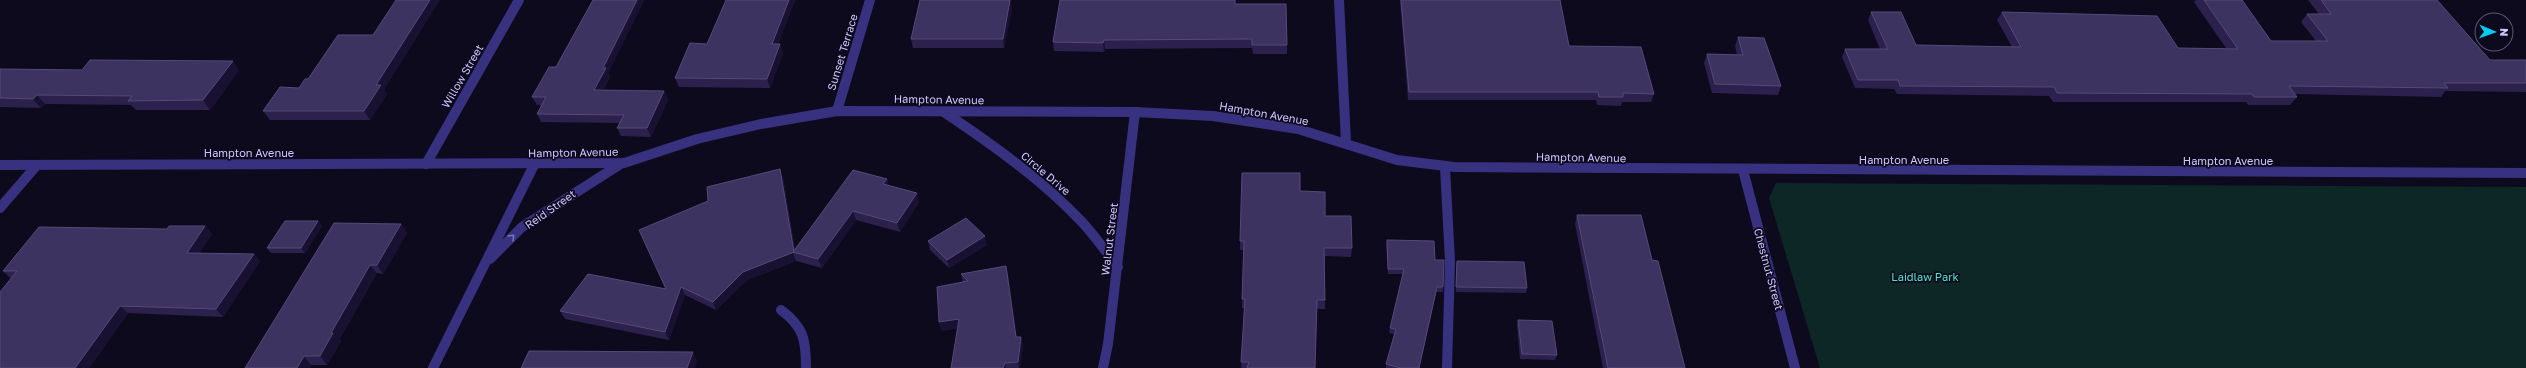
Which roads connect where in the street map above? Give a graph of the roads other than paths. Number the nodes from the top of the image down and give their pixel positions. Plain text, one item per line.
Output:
1 (519, 0) edge
2 (870, 0) edge
3 (1339, 0) edge
4 (837, 111) junction
5 (944, 112) junction
6 (1135, 112) junction
7 (1346, 142) junction
8 (624, 163) junction
9 (426, 164) junction
10 (0, 165) edge
11 (37, 165) junction
12 (534, 165) junction
13 (1445, 166) junction
14 (1743, 170) junction
15 (2526, 173) edge
16 (0, 208) edge
17 (485, 265) junction
18 (1118, 268) junction
19 (781, 310) dead end
20 (433, 368) edge
21 (806, 368) edge
22 (1103, 368) edge
23 (1447, 368) edge
24 (1795, 368) edge

1 - 9 street, Willow Street
2 - 4 street, Sunset Terrace
3 - 7 street
4 - 5 street, Hampton Avenue
4 - 8 street, Hampton Avenue
5 - 6 street, Hampton Avenue
5 - 18 street, Circle Drive
6 - 7 street, Hampton Avenue
6 - 18 street, Walnut Street
7 - 13 street, Hampton Avenue
8 - 12 street, Hampton Avenue
17 -> 8 street, Reid Street
9 - 11 street, Hampton Avenue
9 - 12 street, Hampton Avenue
10 - 11 street, Hampton Avenue
11 - 16 street
12 - 17 street, Reid Street
13 - 14 street, Hampton Avenue
13 - 23 street
14 - 15 street, Hampton Avenue
14 - 24 street, Chestnut Street
17 - 20 street, Reid Street
18 - 22 street, Walnut Street
19 - 21 street

